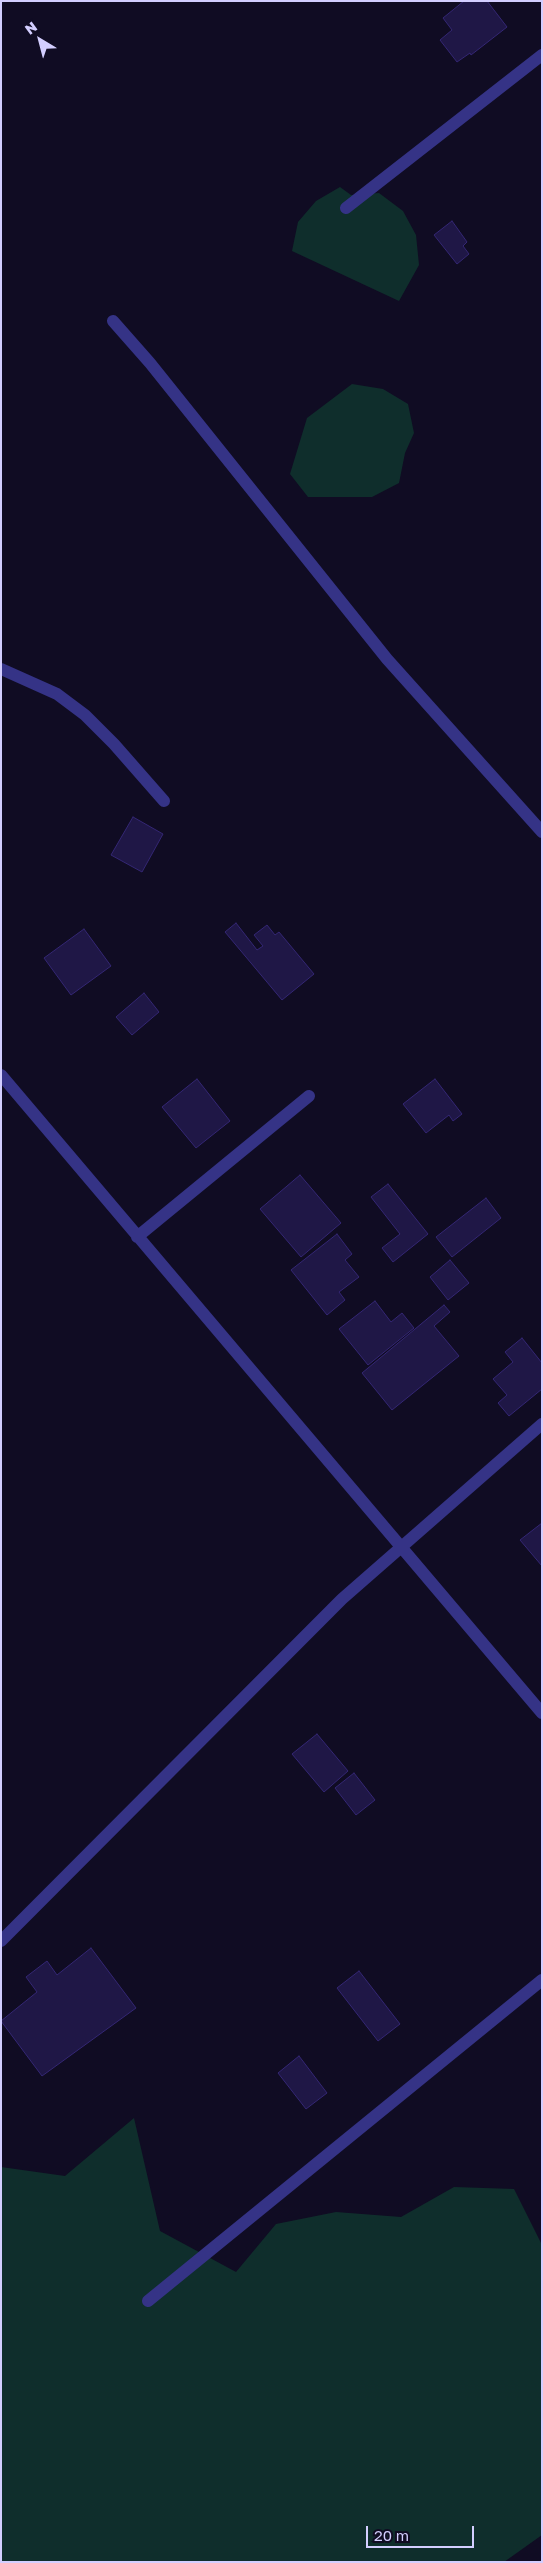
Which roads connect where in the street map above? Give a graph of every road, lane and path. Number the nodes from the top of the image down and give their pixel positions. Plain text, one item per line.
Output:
1 (542, 55) edge
2 (346, 208) dead end
3 (113, 321) dead end
4 (1, 669) edge
5 (164, 801) dead end
6 (542, 832) edge
7 (1, 1075) edge
8 (309, 1096) dead end
9 (137, 1237) junction
10 (542, 1424) edge
11 (401, 1547) junction
12 (542, 1714) edge
13 (1, 1942) edge
14 (542, 1980) edge
15 (148, 2301) dead end

1 - 2 street
3 - 6 street
4 - 5 street
7 - 9 street
8 - 9 street
9 - 11 street
10 - 11 street
11 - 12 street
11 - 13 street
14 - 15 street

